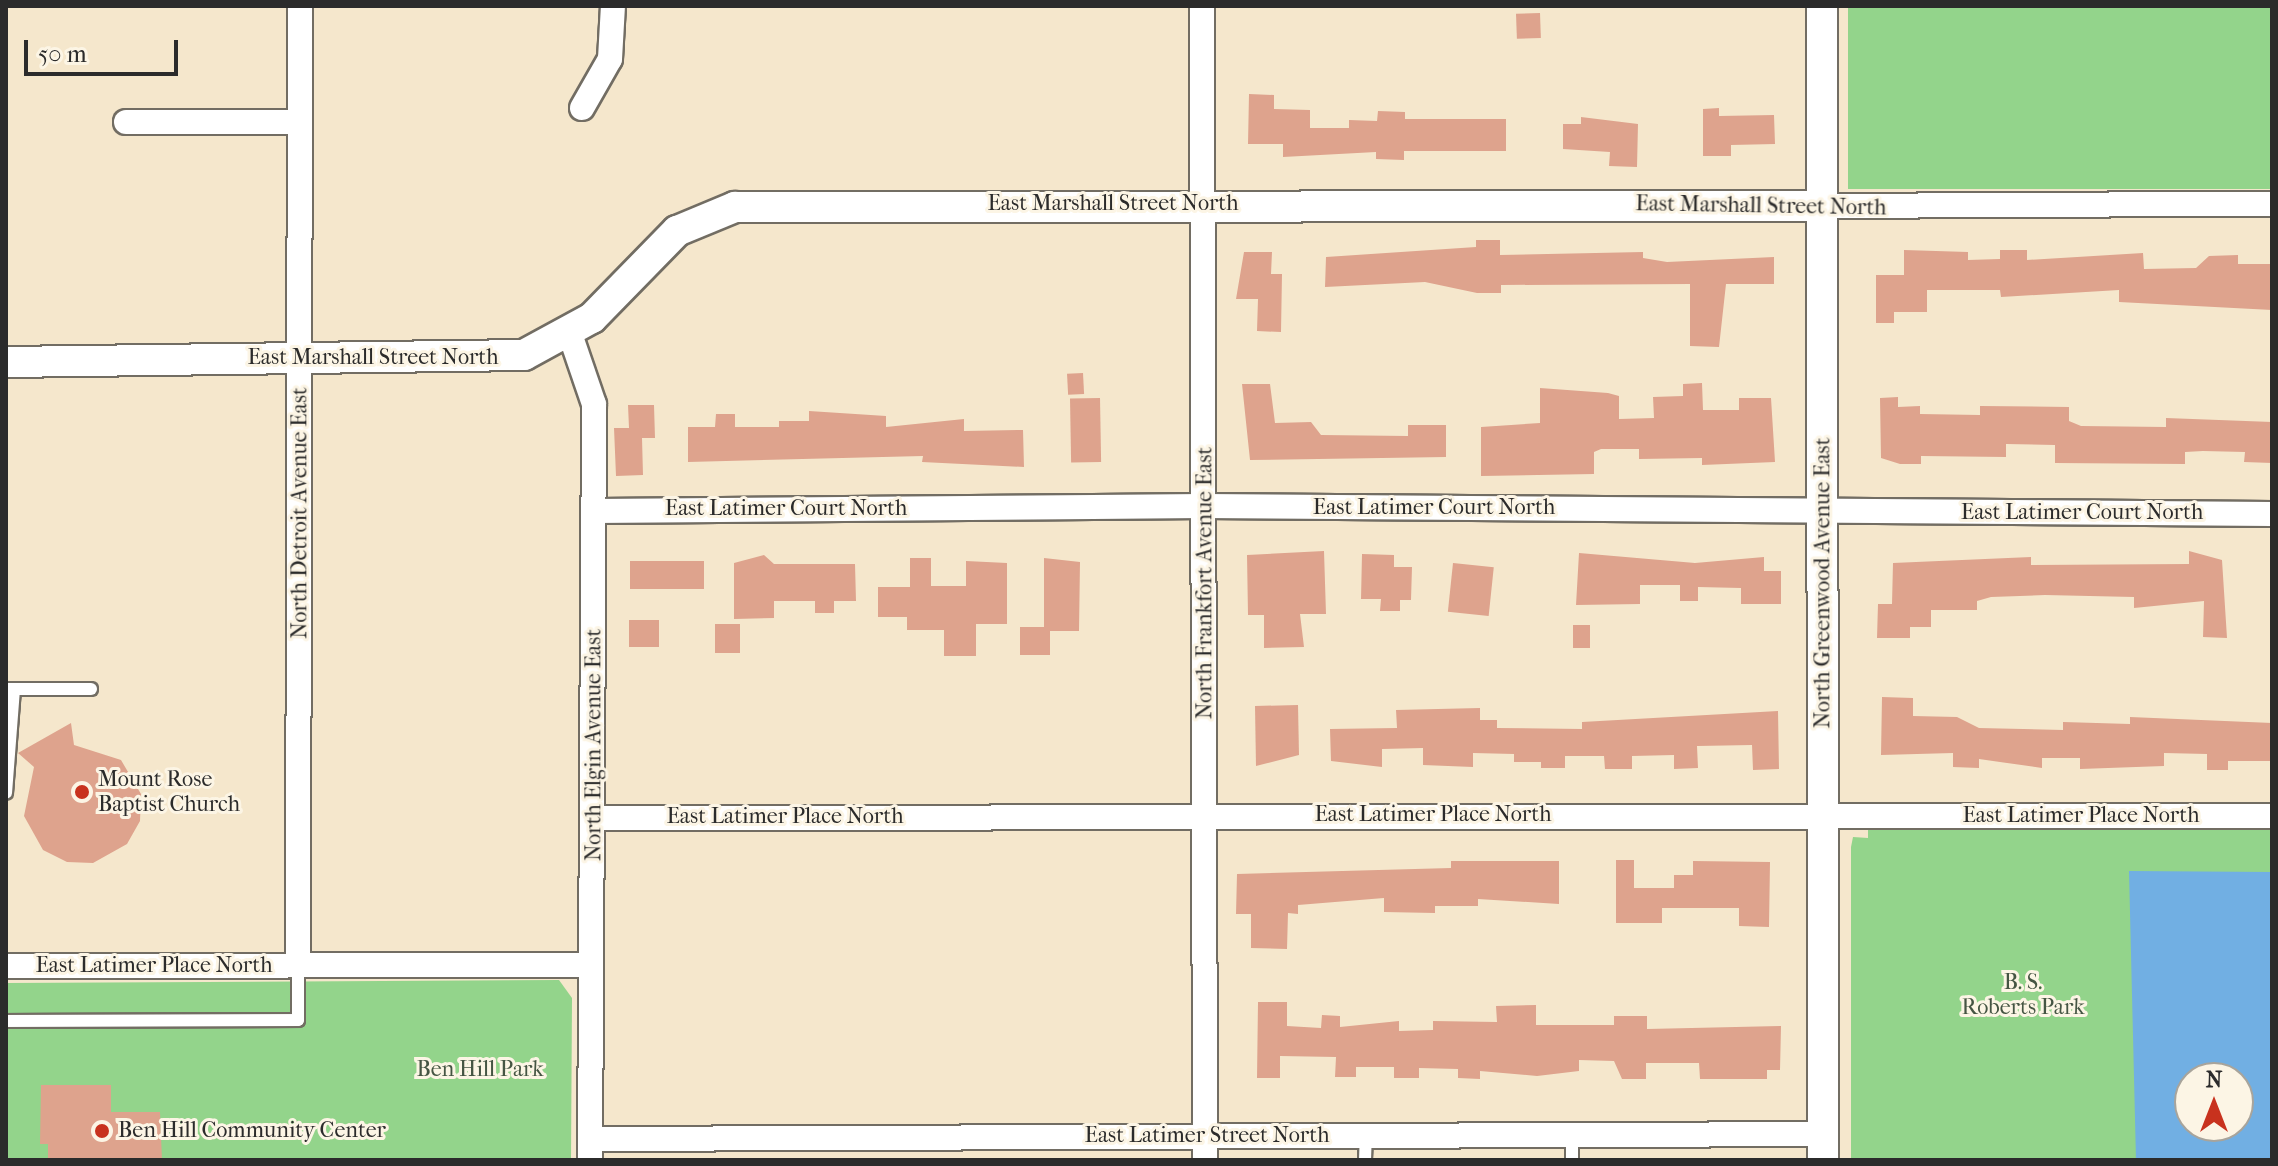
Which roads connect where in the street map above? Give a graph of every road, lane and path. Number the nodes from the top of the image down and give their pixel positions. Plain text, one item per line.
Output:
1 (300, 6) edge
2 (613, 6) edge
3 (1202, 6) edge
4 (1822, 6) edge
5 (582, 108) dead end
6 (126, 122) dead end
7 (300, 122) junction
8 (1204, 204) junction
9 (2272, 204) edge
10 (1823, 206) junction
11 (570, 334) junction
12 (300, 359) junction
13 (6, 362) edge
14 (1204, 506) junction
15 (595, 511) junction
16 (1823, 511) junction
17 (2272, 514) edge
18 (10, 689) edge
19 (91, 689) dead end
20 (6, 793) edge
21 (1206, 814) junction
22 (1824, 815) junction
23 (2272, 816) edge
24 (594, 818) junction
25 (591, 965) junction
26 (6, 966) edge
27 (298, 966) junction
28 (6, 1021) edge
29 (1205, 1135) junction
30 (1823, 1147) edge
31 (1572, 1148) edge
32 (590, 1149) edge
33 (1365, 1149) edge
34 (1205, 1160) edge

1 - 7 street, North Detroit Avenue East
2 - 5 street
3 - 8 street, North Frankfort Avenue East
4 - 10 street, North Greenwood Avenue East
6 - 7 street
7 - 12 street, North Detroit Avenue East
8 - 10 street, East Marshall Street North
8 - 11 street, East Marshall Street North
8 - 14 street, North Frankfort Avenue East
9 - 10 street, East Marshall Street North
10 - 16 street, North Greenwood Avenue East
11 - 12 street, East Marshall Street North
11 - 15 street, North Elgin Avenue East
12 - 13 street, East Marshall Street North
12 - 27 street, North Detroit Avenue East
14 - 15 street, East Latimer Court North
14 - 16 street, East Latimer Court North
14 - 21 street, North Frankfort Avenue East
15 - 24 street, North Elgin Avenue East
16 - 17 street, East Latimer Court North
16 - 22 street, North Greenwood Avenue East
18 - 19 lane
18 - 20 lane
21 - 22 street, East Latimer Place North
21 - 24 street, East Latimer Place North
21 - 29 street, North Frankfort Avenue East
22 - 23 street, East Latimer Place North
22 - 30 street, North Greenwood Avenue East
24 - 25 street, North Elgin Avenue East
25 - 27 street, East Latimer Place North
25 - 32 street, North Elgin Avenue East
26 - 27 street, East Latimer Place North
27 - 28 lane, North Detroit Avenue East
29 - 32 street, East Latimer Street North
29 - 33 street, East Latimer Street North
29 - 34 street, North Frankfort Avenue East
30 - 31 street, East Latimer Street North
31 - 33 street, East Latimer Street North

